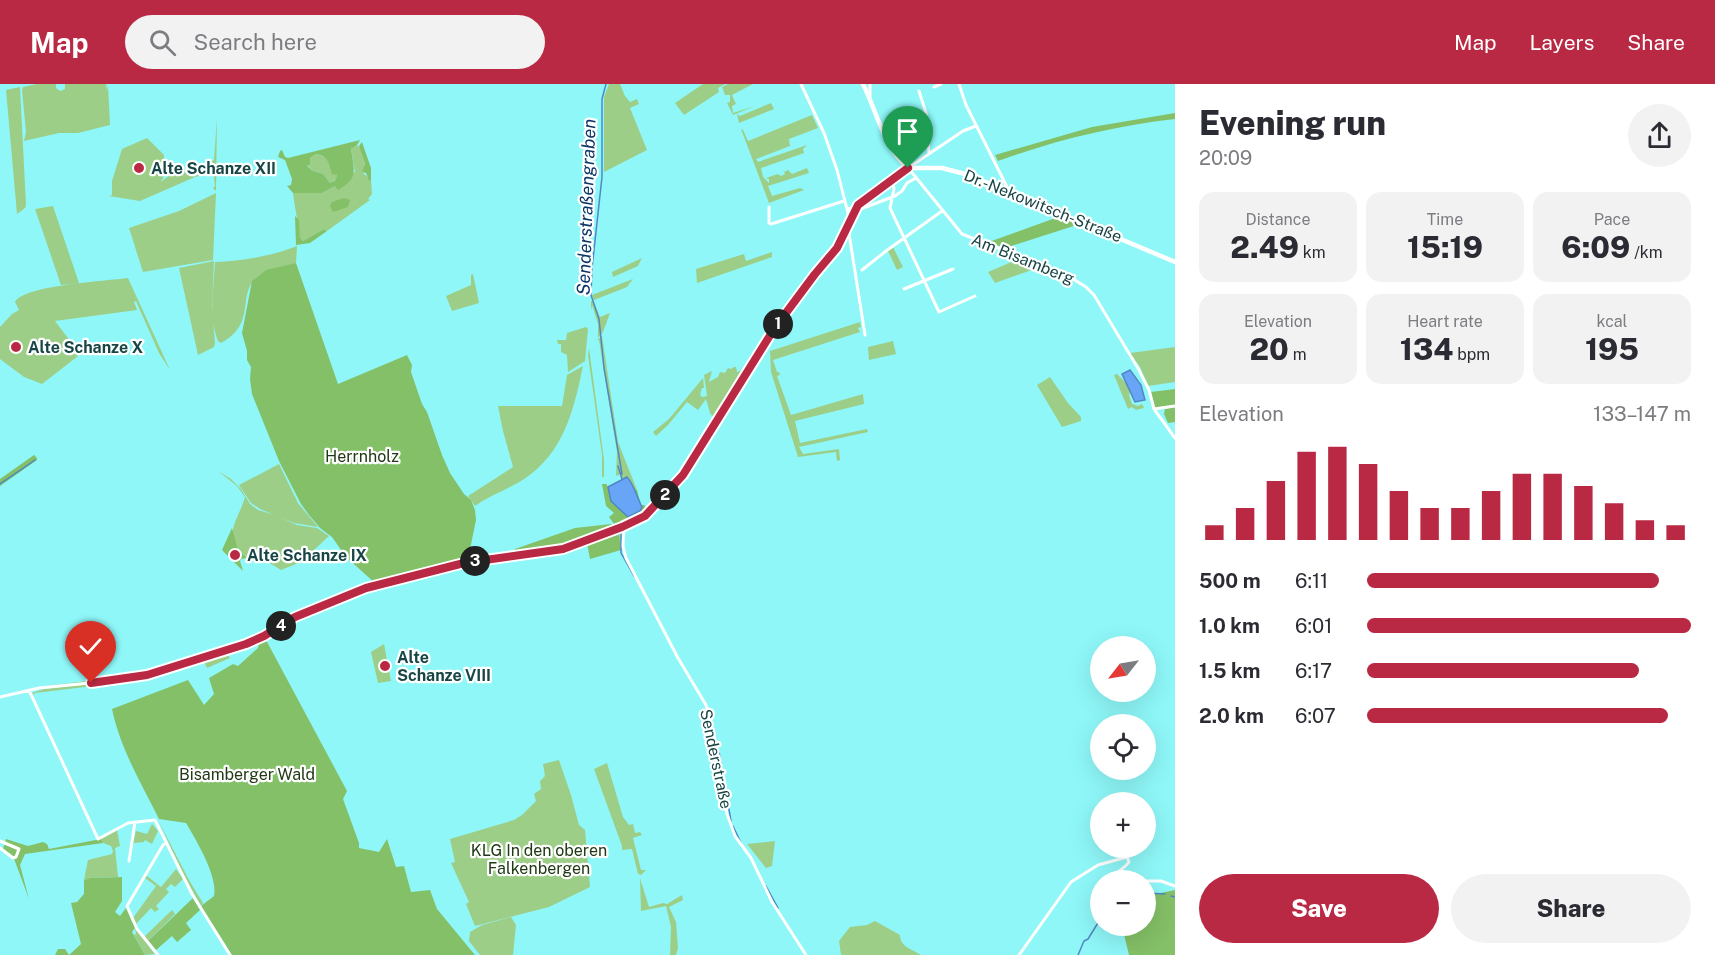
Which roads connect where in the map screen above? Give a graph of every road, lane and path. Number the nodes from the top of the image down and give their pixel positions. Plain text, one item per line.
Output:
1 (801, 84) edge
2 (863, 84) edge
3 (870, 84) edge
4 (941, 84) edge
5 (959, 84) edge
6 (934, 87) dead end
7 (920, 91) dead end
8 (870, 99) junction
9 (976, 126) junction
10 (927, 157) junction
11 (929, 167) junction
12 (908, 168) junction
13 (916, 178) junction
14 (892, 179) junction
15 (1009, 191) junction
16 (892, 197) junction
17 (844, 201) junction
18 (769, 207) dead end
19 (847, 208) junction
20 (855, 209) junction
21 (942, 212) junction
22 (850, 219) junction
23 (848, 225) junction
24 (904, 238) junction
25 (1175, 262) edge
26 (953, 269) dead end
27 (862, 270) dead end
28 (925, 282) junction
29 (904, 289) dead end
30 (975, 296) dead end
31 (865, 335) dead end
32 (1175, 406) edge
33 (1154, 409) junction
34 (1175, 438) edge
35 (622, 528) junction
36 (29, 690) junction
37 (0, 697) edge
38 (135, 822) junction
39 (0, 841) edge
40 (166, 843) junction
41 (0, 848) edge
42 (129, 861) dead end
43 (1090, 870) edge
44 (1090, 870) edge
45 (1120, 870) edge
46 (1156, 881) edge
47 (1175, 886) edge
48 (158, 955) edge
49 (230, 955) edge
50 (806, 955) edge
51 (1019, 955) edge

1 - 17 street
2 - 8 main road
3 - 8 street
4 - 6 street
5 - 9 street
7 - 10 street
8 - 12 main road
9 - 10 street
9 - 15 street
10 - 11 street
10 - 12 street
11 - 12 main road, Dr.-Nekowitsch-Straße
11 - 15 main road, Dr.-Nekowitsch-Straße
12 - 13 street
12 - 14 street
13 - 16 street
13 - 21 street
14 - 16 street
14 - 20 street
15 - 25 main road, Dr.-Nekowitsch-Straße
16 - 20 street
16 - 24 street
17 - 18 street
17 - 19 street
19 - 20 street
19 - 22 street
20 - 22 street
21 - 24 street
21 - 33 street, Am Bisamberg
22 - 23 street
23 - 31 street
23 - 35 street
24 - 27 street
24 - 28 street
26 - 28 street
28 - 29 street
28 - 30 street
32 - 33 street
33 - 34 street, Am Bisamberg
35 - 36 street
35 - 50 street, Senderstraße
36 - 37 street
36 - 38 street
38 - 40 street
38 - 42 street
39 - 41 street
40 - 48 street
40 - 49 street
43 - 51 street
44 - 45 street
46 - 47 street

